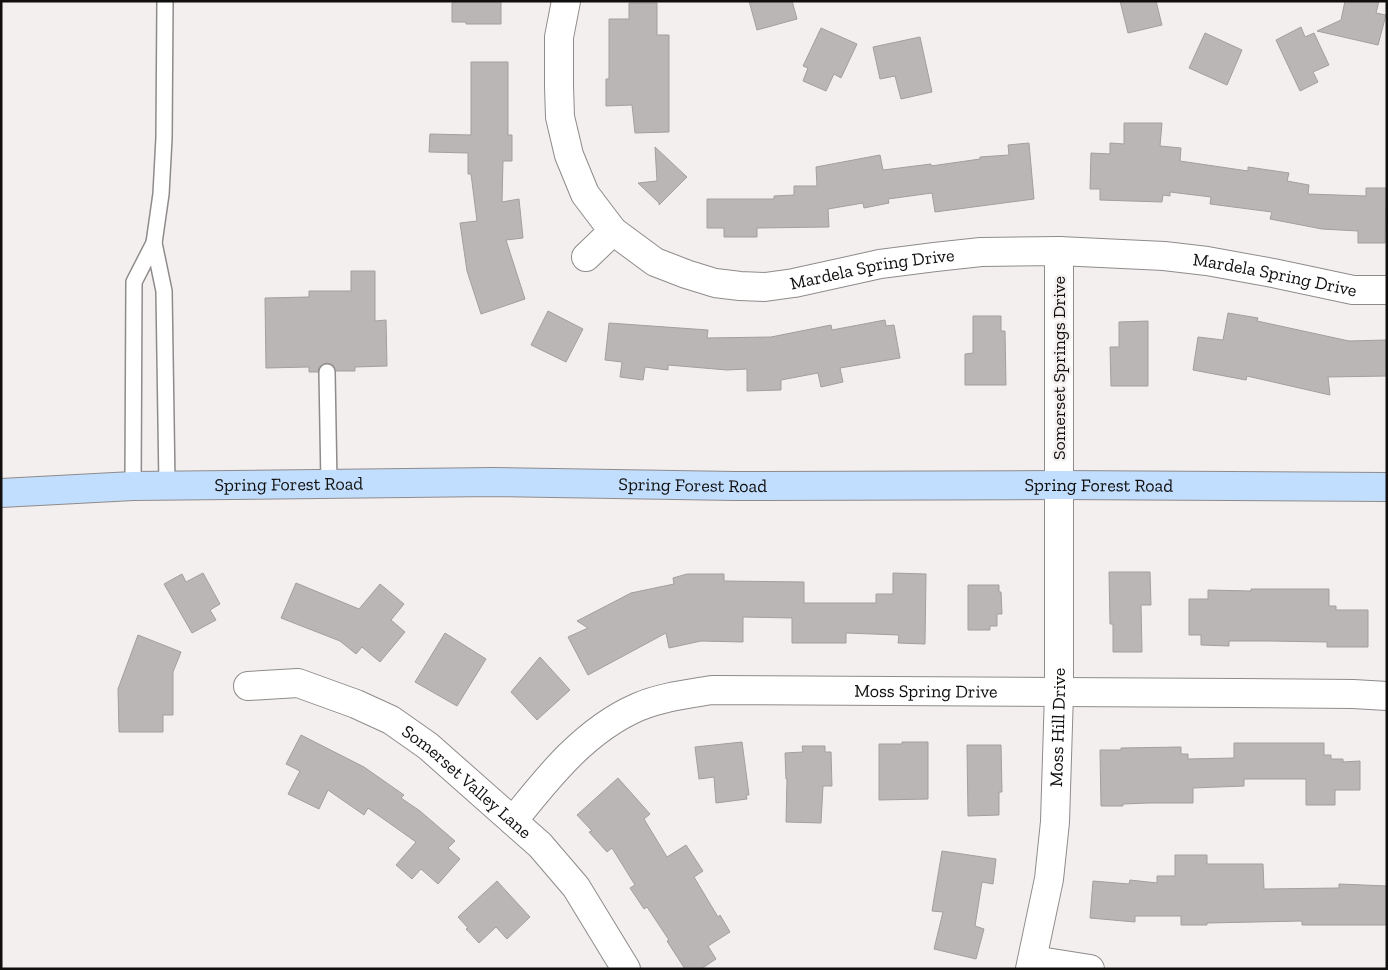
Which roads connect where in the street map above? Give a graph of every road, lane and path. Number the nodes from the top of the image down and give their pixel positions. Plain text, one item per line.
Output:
1 (165, 1) edge
2 (566, 1) edge
3 (613, 231) junction
4 (154, 243) junction
5 (1059, 251) junction
6 (586, 257) dead end
7 (1387, 290) edge
8 (327, 372) dead end
9 (329, 484) junction
10 (167, 485) junction
11 (1059, 485) junction
12 (133, 486) junction
13 (1387, 487) edge
14 (1, 493) edge
15 (248, 686) dead end
16 (1059, 693) junction
17 (1387, 696) edge
18 (513, 821) junction
19 (1032, 964) edge
20 (626, 969) edge
21 (1090, 969) edge

1 - 4 lane
2 - 3 street, Mardela Spring Drive
3 - 5 street, Mardela Spring Drive
3 - 6 street
4 - 10 lane
4 - 12 lane
5 - 7 street, Mardela Spring Drive
5 - 11 street, Somerset Springs Drive
8 - 9 lane
9 - 10 main road, Spring Forest Road
9 - 11 main road, Spring Forest Road
10 - 12 main road, Spring Forest Road
11 - 13 main road, Spring Forest Road
11 - 16 street, Moss Hill Drive
12 - 14 main road, Spring Forest Road
15 - 18 street, Somerset Valley Lane
16 - 17 street, Moss Spring Drive
16 - 18 street, Moss Spring Drive
16 - 19 street, Moss Hill Drive
18 - 20 street, Somerset Valley Lane
19 - 21 street

